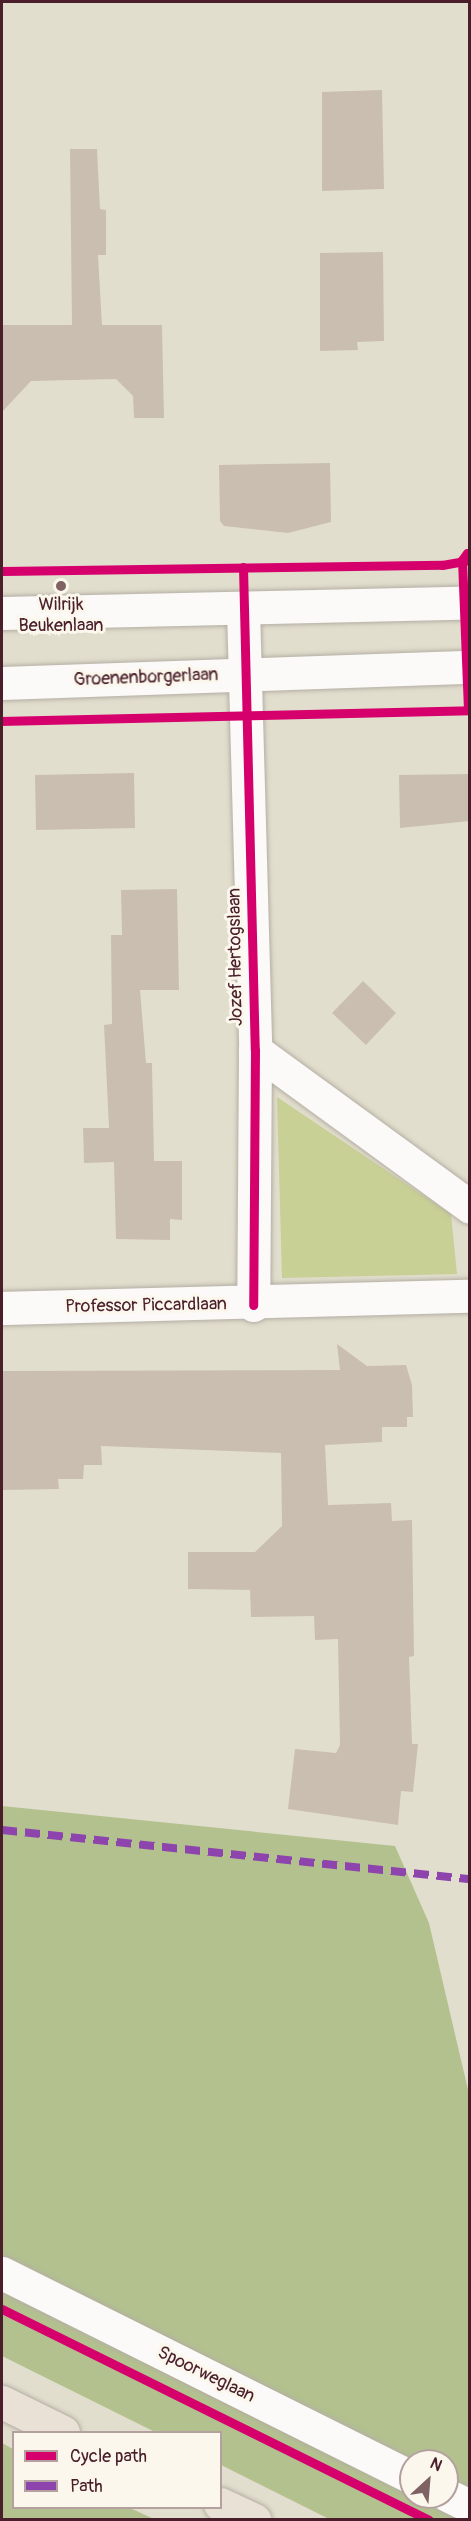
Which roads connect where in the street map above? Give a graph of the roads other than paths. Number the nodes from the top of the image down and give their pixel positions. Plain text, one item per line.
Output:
1 (470, 602) edge
2 (243, 609) junction
3 (2, 613) edge
4 (470, 667) edge
5 (245, 672) junction
6 (2, 683) edge
7 (255, 1050) junction
8 (470, 1207) edge
9 (470, 1296) edge
10 (253, 1305) junction
11 (2, 1308) edge
12 (2, 2273) edge
13 (2, 2402) edge
14 (59, 2431) edge
15 (399, 2471) edge
16 (222, 2505) edge
17 (254, 2520) edge

1 - 2 street
2 - 3 street
2 - 5 street, Jozef Hertogslaan
4 - 5 street, Groenenborgerlaan
5 - 6 street, Groenenborgerlaan
5 - 7 street, Jozef Hertogslaan
7 - 8 street, Jozef Hertogslaan
7 - 10 street, Jozef Hertogslaan
9 - 10 street, Professor Piccardlaan
10 - 11 street, Professor Piccardlaan
12 - 15 street, Spoorweglaan
13 - 14 highway
16 - 17 highway

